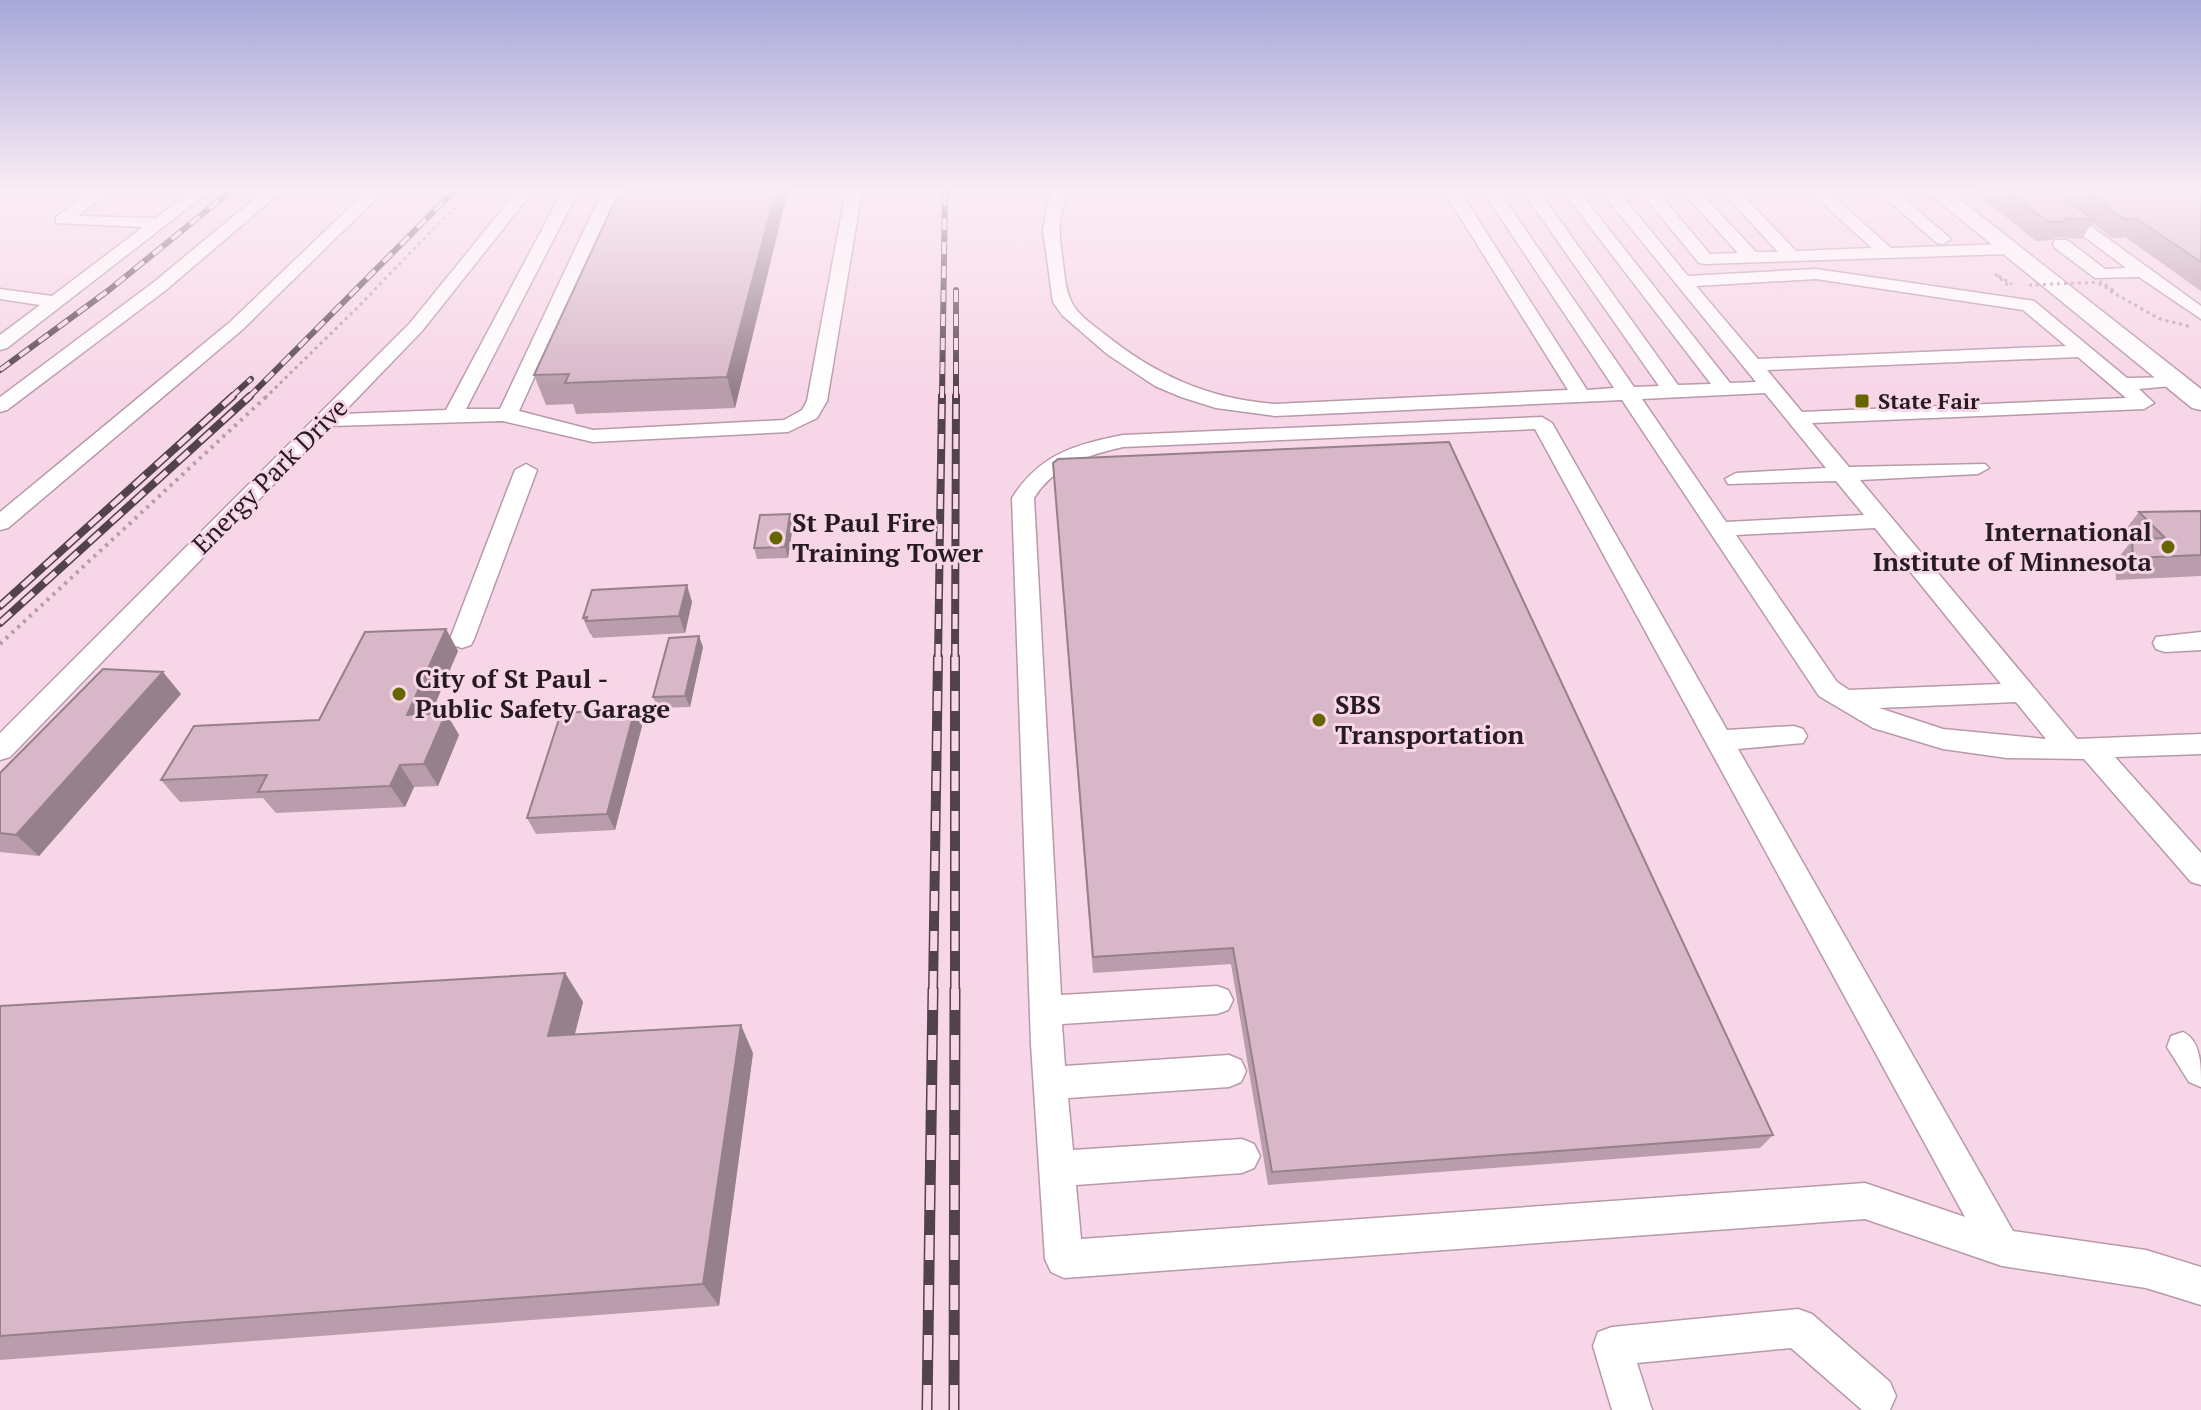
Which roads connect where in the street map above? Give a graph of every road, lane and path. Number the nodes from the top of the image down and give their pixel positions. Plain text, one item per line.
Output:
1 (117, 256) edge
2 (196, 256) edge
3 (309, 256) edge
4 (411, 256) edge
5 (473, 256) edge
6 (537, 256) edge
7 (581, 256) edge
8 (842, 256) edge
9 (1055, 256) edge
10 (1493, 256) edge
11 (1534, 256) edge
12 (1576, 256) edge
13 (1621, 256) edge
14 (1662, 256) edge
15 (1702, 256) edge
16 (1830, 256) edge
17 (2017, 256) edge
18 (2077, 256) edge
19 (2120, 256) edge
20 (1792, 257) joint
21 (1752, 258) joint
22 (1705, 259) junction
23 (1666, 261) junction
24 (2142, 272) junction
25 (1683, 281) junction
26 (2029, 285) dead end
27 (0, 294) edge
28 (57, 302) junction
29 (2201, 314) edge
30 (2201, 328) edge
31 (3, 338) edge
32 (2082, 351) junction
33 (1753, 365) junction
34 (2175, 381) junction
35 (2122, 384) junction
36 (1771, 387) junction
37 (1725, 389) junction
38 (1672, 391) junction
39 (1626, 393) junction
40 (1581, 395) junction
41 (2201, 402) edge
42 (0, 406) edge
43 (507, 415) junction
44 (452, 417) junction
45 (1797, 418) junction
46 (325, 420) junction
47 (1978, 468) dead end
48 (526, 470) dead end
49 (1843, 474) junction
50 (1736, 479) dead end
51 (1882, 521) junction
52 (0, 523) edge
53 (1718, 529) junction
54 (462, 639) dead end
55 (2201, 641) edge
56 (2165, 643) dead end
57 (0, 644) edge
58 (2023, 692) junction
59 (1842, 700) junction
60 (1794, 736) dead end
61 (1719, 740) junction
62 (2201, 744) edge
63 (2080, 748) junction
64 (0, 750) edge
65 (2201, 873) edge
66 (1217, 1000) dead end
67 (1046, 1011) junction
68 (1229, 1071) dead end
69 (1050, 1083) junction
70 (1242, 1156) dead end
71 (1057, 1169) junction
72 (2002, 1248) junction
73 (2201, 1286) edge
74 (1876, 1396) dead end
75 (1632, 1410) edge

1 - 28 street
2 - 42 street
3 - 52 street
4 - 57 path
5 - 46 street, Energy Park Drive
6 - 44 street
7 - 43 street
8 - 43 street
9 - 40 street
10 - 40 street
11 - 39 street
12 - 38 street
13 - 37 street
14 - 23 street
15 - 22 street
16 - 20 street
17 - 34 main road
18 - 24 street
19 - 24 street
20 - 21 street
21 - 22 street
22 - 23 street
23 - 25 street
24 - 29 street
25 - 32 street
25 - 33 street
26 - 30 path, bridge
27 - 28 street
28 - 31 street
32 - 33 street
32 - 35 street
33 - 36 street
34 - 35 street
34 - 41 main road
35 - 45 street
36 - 37 street
36 - 45 street
37 - 38 street
38 - 39 street
39 - 40 street
39 - 53 street
43 - 44 street
44 - 46 street
45 - 49 street
46 - 64 street, Energy Park Drive
47 - 49 street
48 - 54 street
49 - 50 street
49 - 51 street
51 - 53 street
51 - 58 street
53 - 59 street
55 - 56 street
58 - 59 street
58 - 63 street
59 - 63 street
60 - 61 street
61 - 67 street
61 - 72 street
62 - 63 street
63 - 65 street
66 - 67 street
67 - 69 street
68 - 69 street
69 - 71 street
70 - 71 street
71 - 72 street
72 - 73 street
74 - 75 street

